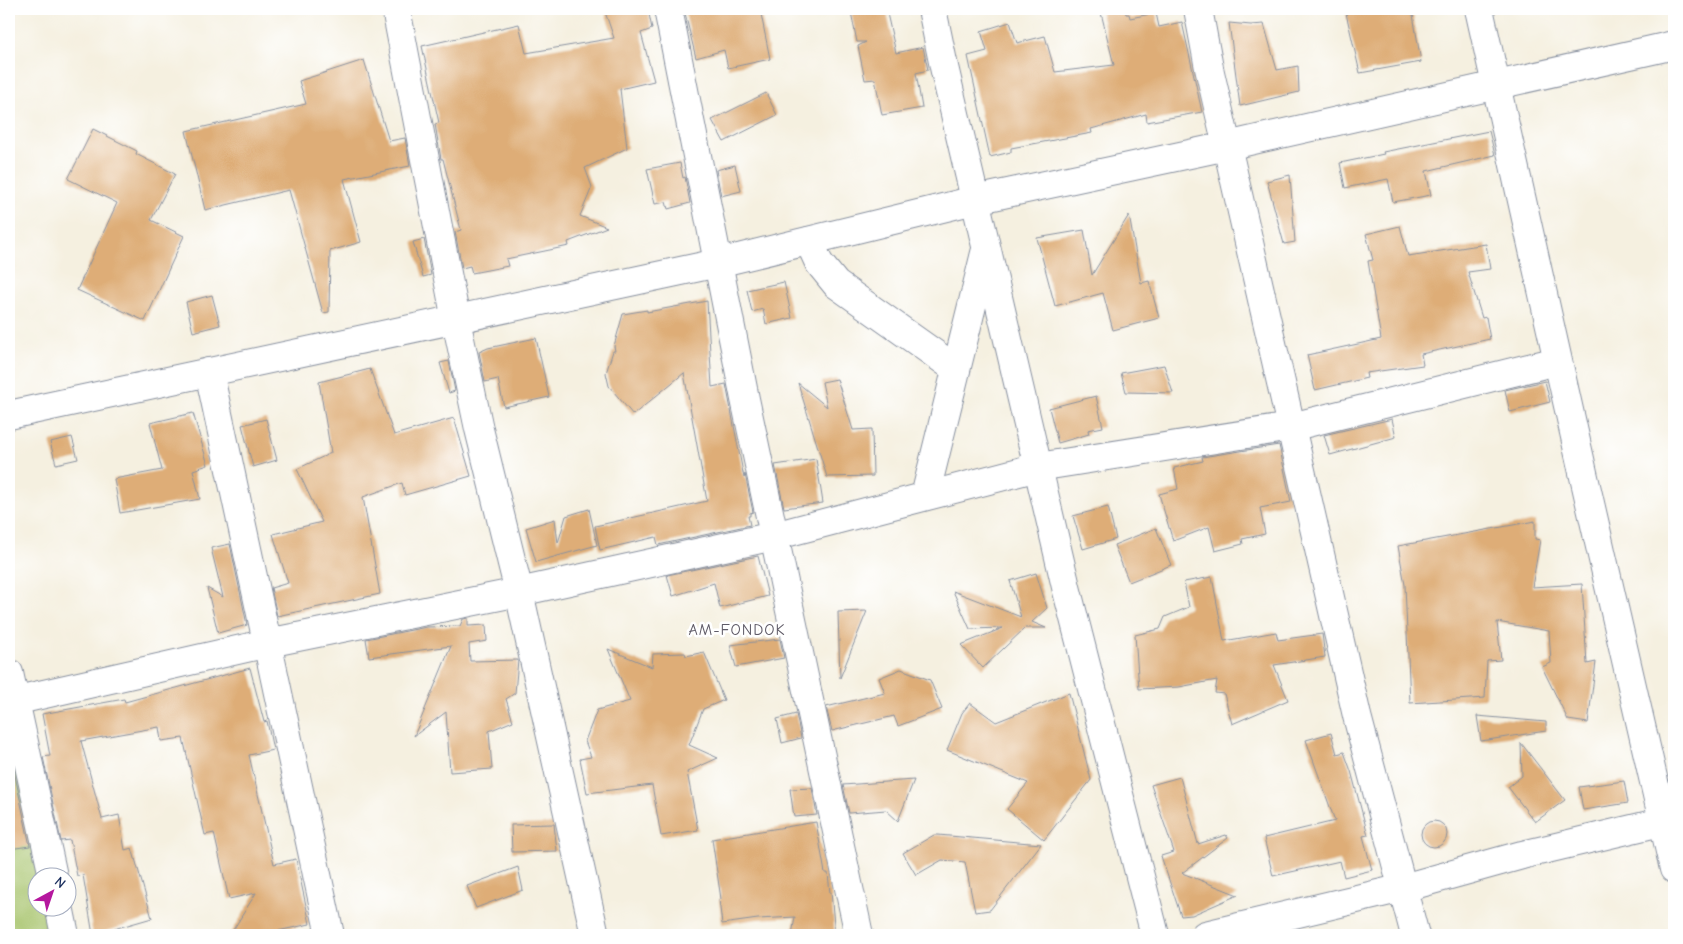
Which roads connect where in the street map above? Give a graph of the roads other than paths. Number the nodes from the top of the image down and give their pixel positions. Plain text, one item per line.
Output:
1 (396, 9) edge
2 (668, 9) edge
3 (932, 9) edge
4 (1198, 9) edge
5 (1479, 9) edge
6 (1674, 45) edge
7 (1496, 86) junction
8 (1227, 146) junction
9 (976, 200) junction
10 (809, 241) junction
11 (986, 247) junction
12 (718, 263) junction
13 (456, 320) junction
14 (1557, 361) junction
15 (956, 369) junction
16 (210, 372) junction
17 (9, 415) edge
18 (1291, 426) junction
19 (1038, 467) junction
20 (925, 496) junction
21 (774, 536) junction
22 (519, 592) junction
23 (268, 643) junction
24 (9, 673) edge
25 (12, 701) edge
26 (1669, 820) edge
27 (51, 866) edge
28 (1674, 869) edge
29 (1403, 888) junction
30 (61, 916) edge
31 (66, 935) edge
32 (330, 935) edge
33 (596, 935) edge
34 (859, 935) edge
35 (1155, 935) edge
36 (1206, 935) edge
37 (1415, 935) edge

1 - 13 street
2 - 12 street
3 - 9 street
4 - 8 street
5 - 7 street
6 - 7 street
7 - 8 street
7 - 14 street
8 - 9 street
8 - 18 street
9 - 10 street
9 - 11 street
10 - 12 street
10 - 15 street
11 - 15 street
11 - 19 street
12 - 13 street
12 - 21 street
13 - 16 street
13 - 22 street
14 - 18 street
14 - 26 street
15 - 20 street
16 - 17 street
16 - 23 street
18 - 19 street
18 - 29 street
19 - 20 street
19 - 35 street
20 - 21 street
21 - 22 street
21 - 34 street
22 - 23 street
22 - 33 street
23 - 25 street
23 - 32 street
24 - 25 street
25 - 27 street
26 - 28 street
26 - 29 street
29 - 36 street
29 - 37 street
30 - 31 street

